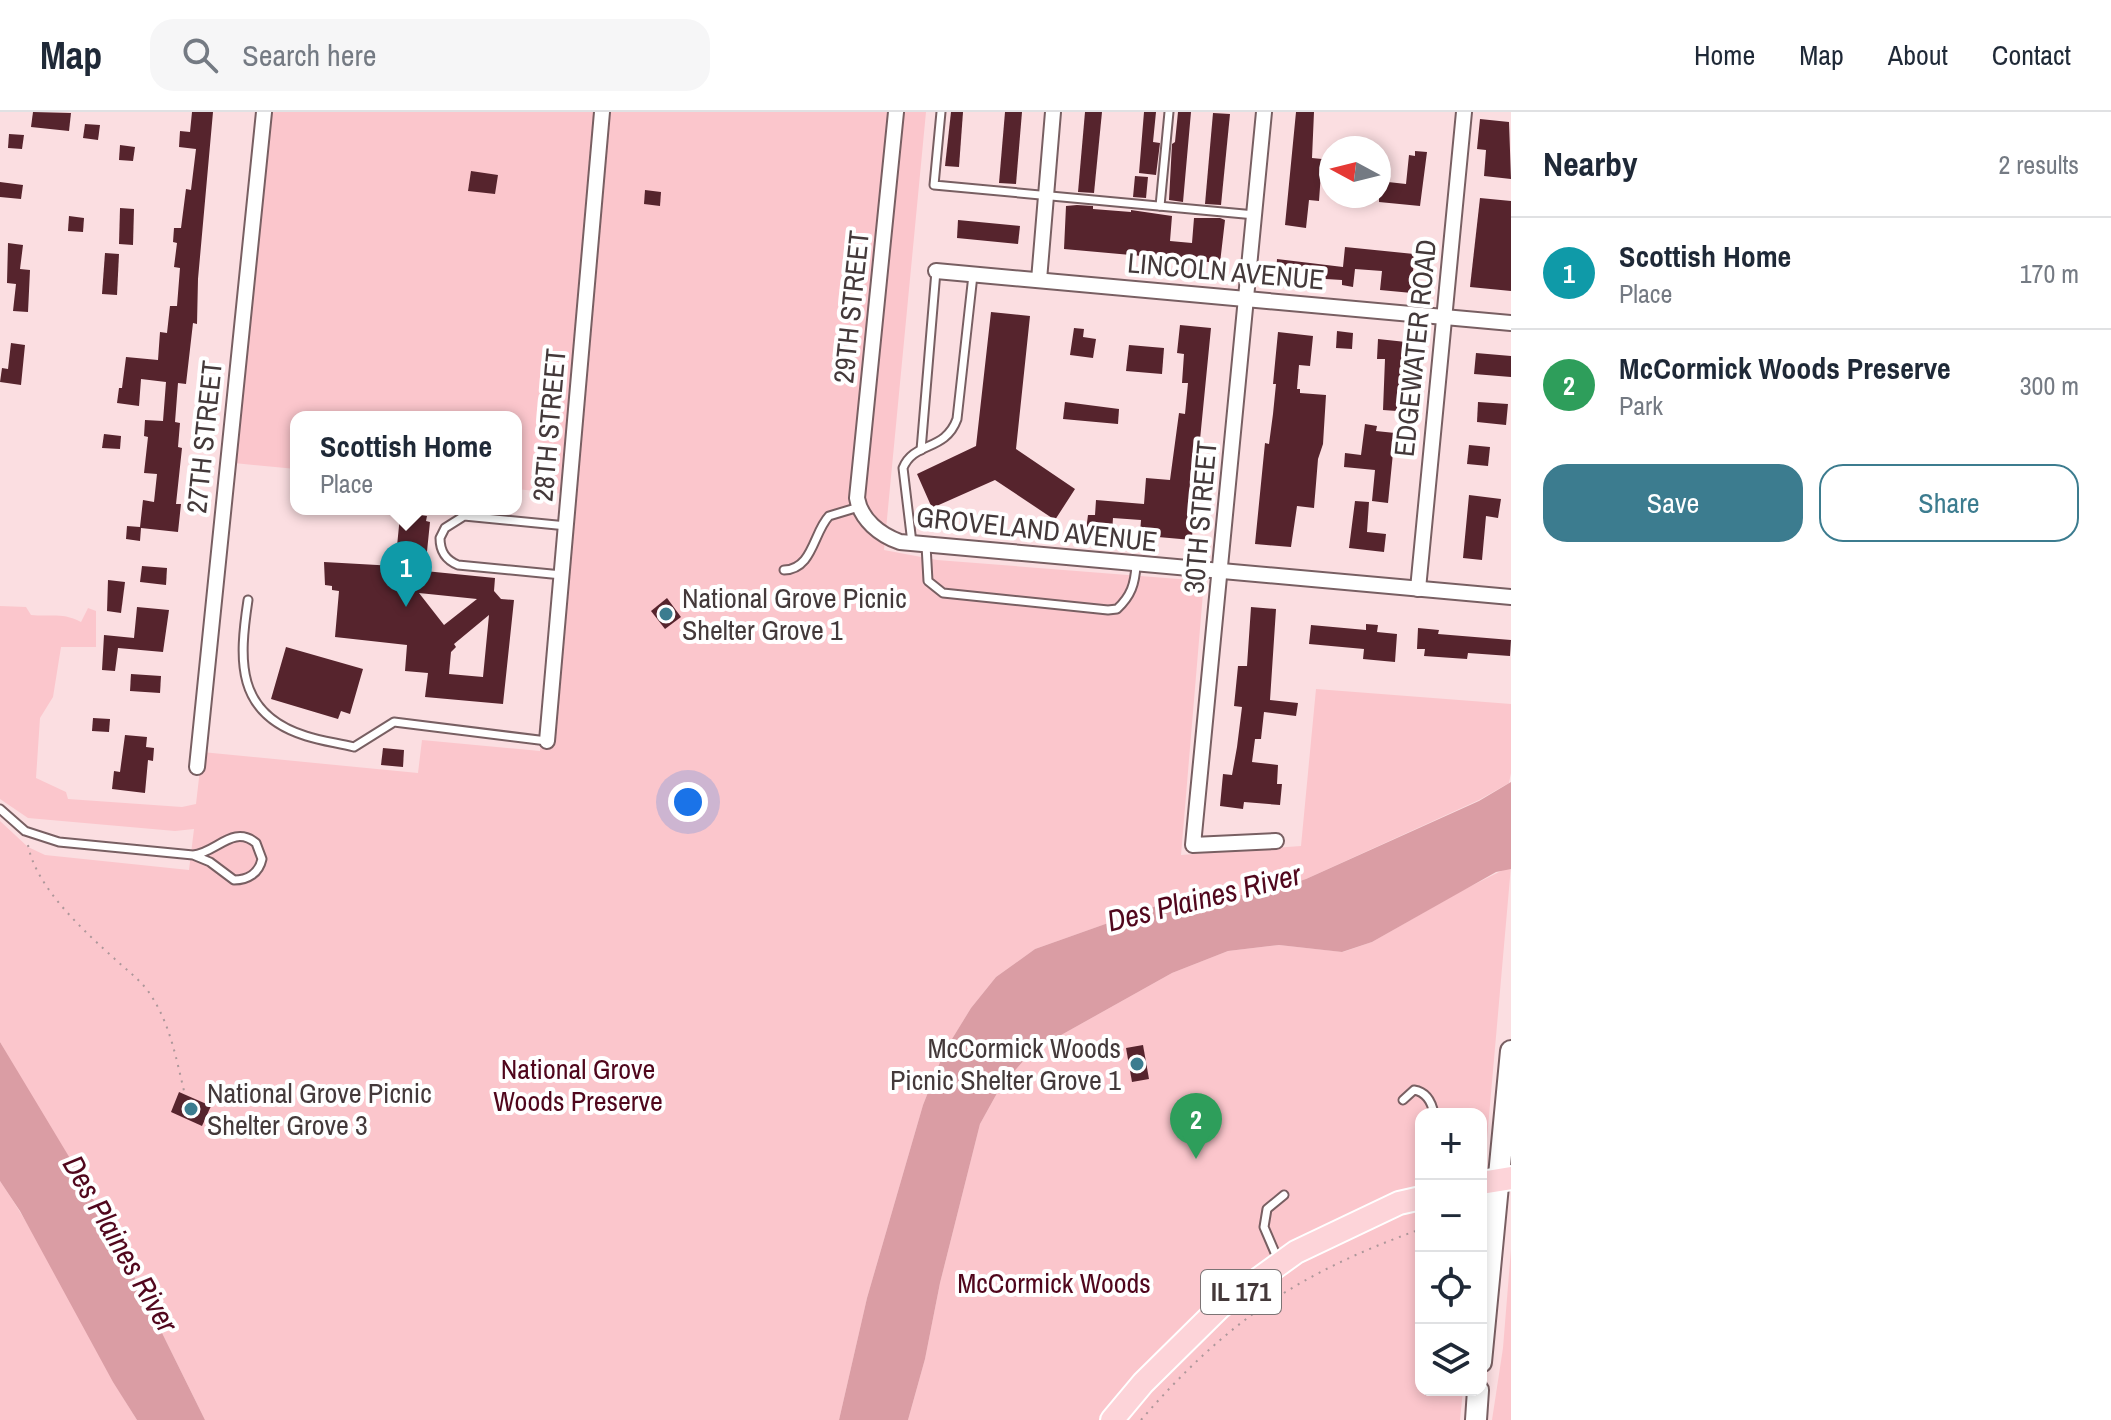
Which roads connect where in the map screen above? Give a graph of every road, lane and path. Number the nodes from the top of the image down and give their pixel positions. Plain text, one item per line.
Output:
1 (264, 112) edge
2 (602, 112) edge
3 (896, 112) edge
4 (941, 112) edge
5 (1053, 112) edge
6 (1169, 112) edge
7 (1264, 112) edge
8 (1464, 112) edge
9 (1047, 196) junction
10 (1160, 206) junction
11 (1255, 215) junction
12 (936, 271) joint
13 (973, 275) junction
14 (1039, 280) junction
15 (1247, 299) junction
16 (1445, 316) junction
17 (1511, 323) edge
18 (921, 450) junction
19 (859, 507) junction
20 (567, 526) junction
21 (919, 544) junction
22 (1136, 565) junction
23 (784, 570) dead end
24 (1221, 573) junction
25 (562, 575) junction
26 (1418, 589) junction
27 (1511, 597) edge
28 (248, 600) dead end
29 (547, 741) joint
30 (197, 767) dead end
31 (0, 809) edge
32 (30, 833) junction
33 (1276, 841) dead end
34 (193, 855) junction
35 (1511, 1051) edge
36 (185, 1095) dead end
37 (1403, 1100) dead end
38 (1433, 1108) edge
39 (1497, 1180) edge
40 (1284, 1195) dead end
41 (1415, 1199) edge
42 (1415, 1231) edge
43 (1280, 1264) junction
44 (1484, 1324) edge
45 (1478, 1396) edge
46 (1112, 1420) edge
47 (1141, 1420) edge
48 (1476, 1420) edge

1 - 30 street, 27TH STREET
2 - 20 street, 28TH STREET
3 - 19 street, 29TH STREET
4 - 9 lane
5 - 9 street
6 - 10 lane
7 - 11 street, 30TH STREET
8 - 16 street, EDGEWATER ROAD
9 - 10 lane
9 - 14 street
10 - 11 lane
11 - 15 street, 30TH STREET
12 - 13 street, LINCOLN AVENUE
12 - 18 lane
13 - 14 street, LINCOLN AVENUE
13 - 18 lane
14 - 15 street, LINCOLN AVENUE
15 - 16 street, LINCOLN AVENUE
15 - 24 street, 30TH STREET
16 - 17 street, LINCOLN AVENUE
16 - 26 street, EDGEWATER ROAD
18 - 21 lane
19 - 21 street, GROVELAND AVENUE
19 - 23 lane
20 - 25 street, 28TH STREET
20 - 25 lane
21 - 22 street, GROVELAND AVENUE
21 - 22 lane
22 - 24 street, GROVELAND AVENUE
24 - 26 street, GROVELAND AVENUE
24 - 33 street, 30TH STREET
25 - 29 street, 28TH STREET
26 - 27 street, GROVELAND AVENUE
28 - 29 lane
31 - 32 lane
32 - 34 lane
32 - 36 path
34 - 34 lane
35 - 39 main road
37 - 38 lane
39 - 44 main road
40 - 43 lane
41 - 43 main road, IL 171
42 - 47 path
43 - 46 main road, IL 171
45 - 48 main road

